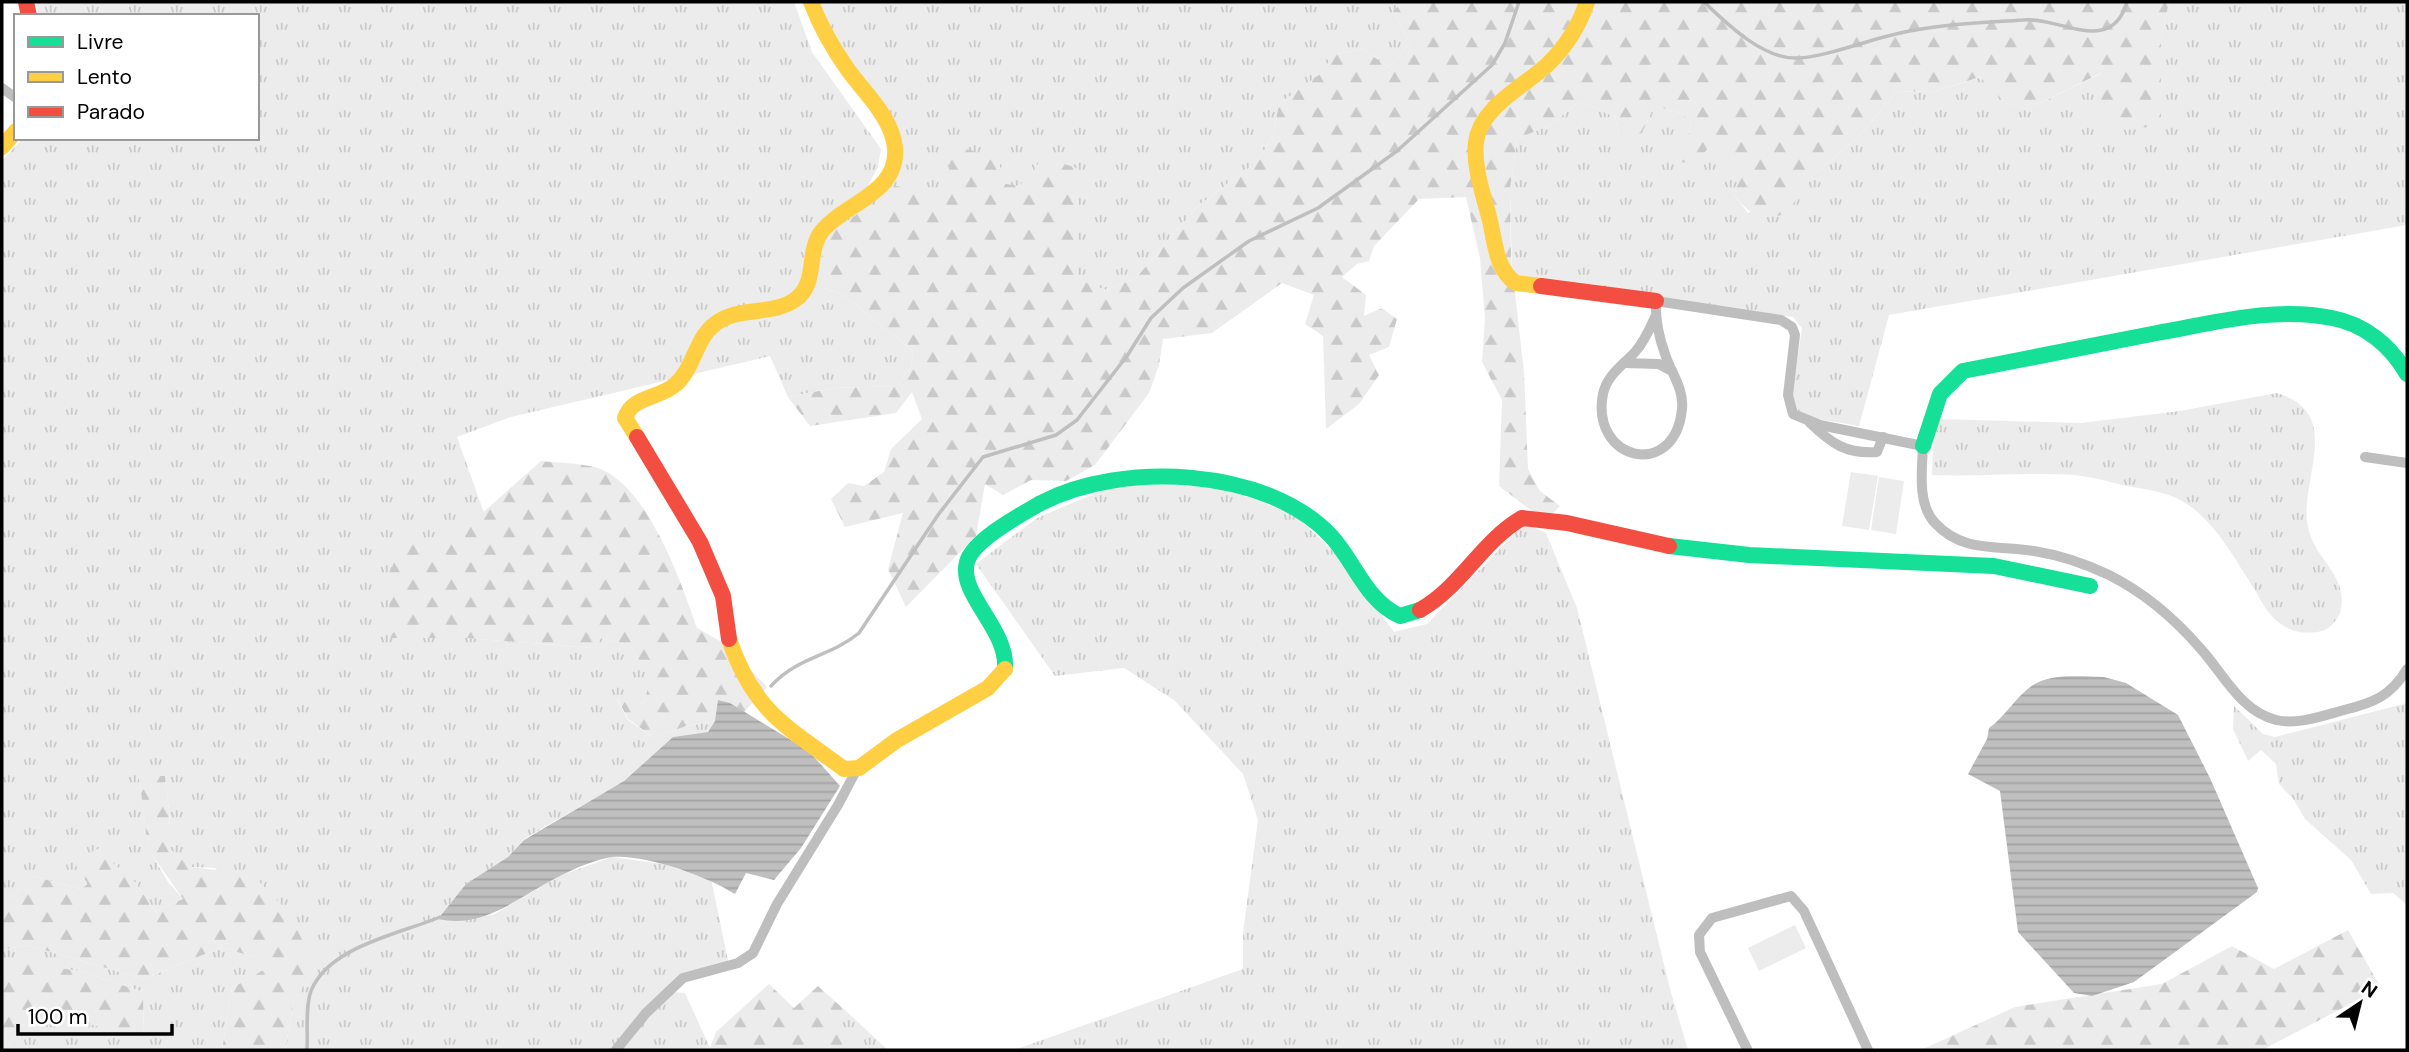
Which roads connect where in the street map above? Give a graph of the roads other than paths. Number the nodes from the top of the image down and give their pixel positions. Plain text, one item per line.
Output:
1 (811, 2) edge
2 (1587, 2) edge
3 (14, 133) edge
4 (2, 147) edge
5 (1656, 308) junction
6 (2404, 355) edge
7 (1623, 364) junction
8 (1674, 373) junction
9 (2407, 374) edge
10 (1808, 422) junction
11 (1883, 437) junction
12 (1923, 446) junction
13 (2365, 457) dead end
14 (2407, 463) edge
15 (2091, 586) dead end
16 (2407, 669) edge
17 (857, 769) junction
18 (1747, 1049) edge
19 (616, 1050) edge
20 (1868, 1050) edge

1 - 17 street
2 - 5 street
3 - 4 street
5 - 7 street
5 - 8 street
5 - 10 street
6 - 9 street
6 - 12 street
7 - 8 street
7 - 8 street
10 - 11 street
10 - 11 street
11 - 12 street
12 - 16 street
13 - 14 street
15 - 17 street
17 - 19 street
18 - 20 street

